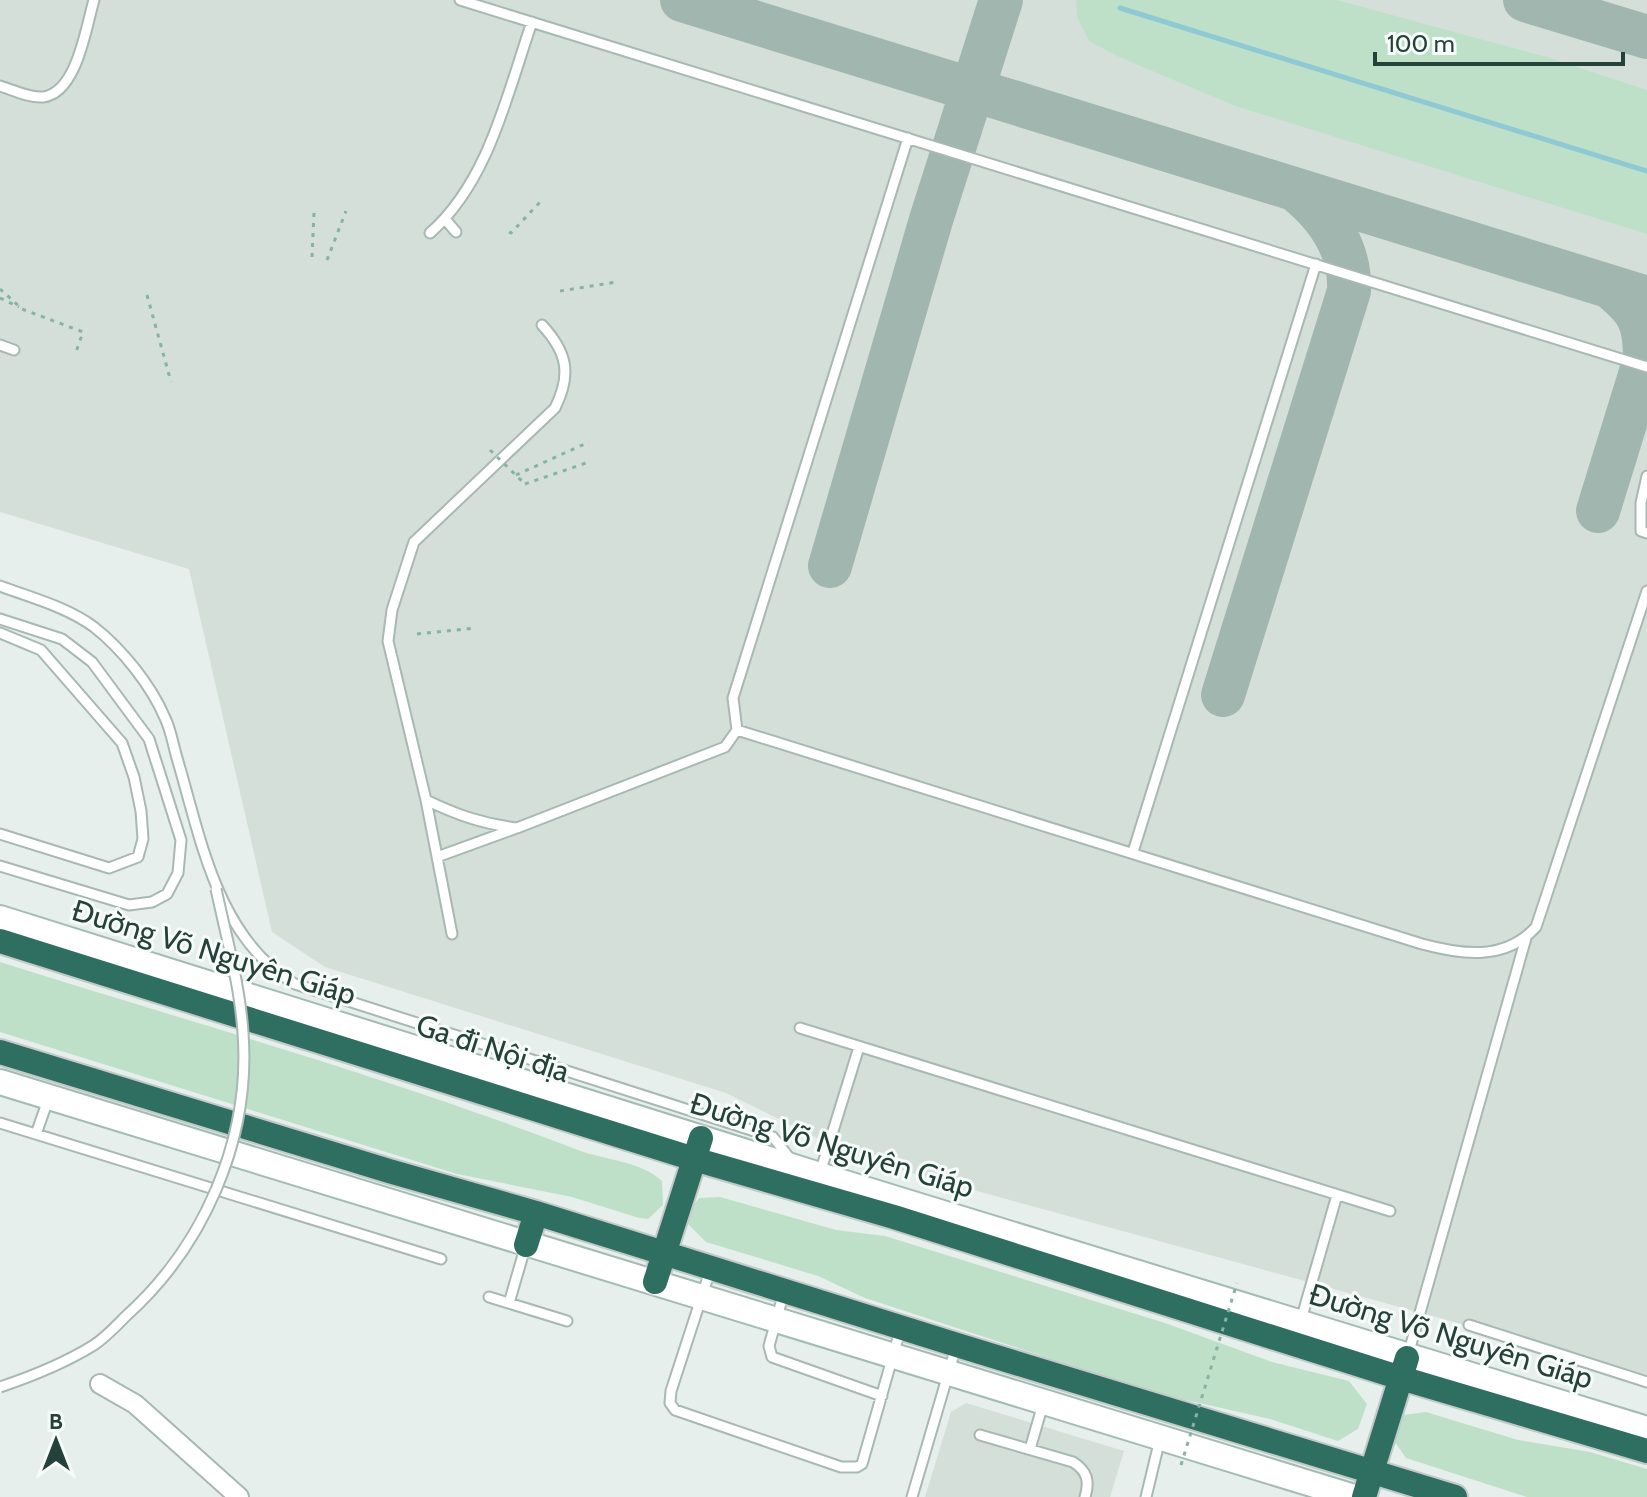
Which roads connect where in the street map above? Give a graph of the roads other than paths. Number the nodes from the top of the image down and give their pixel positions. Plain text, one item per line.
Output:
1 (94, 0) edge
2 (460, 0) edge
3 (532, 22) junction
4 (0, 86) edge
5 (908, 138) junction
6 (445, 219) junction
7 (456, 232) dead end
8 (430, 233) dead end
9 (1316, 264) junction
10 (542, 325) dead end
11 (0, 345) edge
12 (14, 350) dead end
13 (1647, 367) edge
14 (1647, 476) edge
15 (1647, 533) edge
16 (0, 586) edge
17 (1647, 591) edge
18 (0, 619) edge
19 (0, 633) edge
20 (737, 730) junction
21 (426, 800) junction
22 (517, 828) junction
23 (0, 834) edge
24 (1133, 852) junction
25 (437, 857) junction
26 (0, 866) edge
27 (216, 889) junction
28 (0, 918) edge
29 (452, 934) dead end
30 (1526, 938) junction
31 (0, 941) edge
32 (800, 1028) dead end
33 (859, 1047) junction
34 (0, 1052) edge
35 (499, 1074) junction
36 (0, 1082) edge
37 (49, 1097) junction
38 (514, 1102) junction
39 (0, 1123) edge
40 (36, 1134) junction
41 (697, 1148) junction
42 (811, 1179) junction
43 (858, 1187) junction
44 (1337, 1195) junction
45 (1390, 1211) dead end
46 (536, 1213) junction
47 (894, 1217) junction
48 (526, 1245) junction
49 (664, 1253) junction
50 (441, 1259) dead end
51 (711, 1268) junction
52 (655, 1282) junction
53 (784, 1291) junction
54 (489, 1297) dead end
55 (702, 1297) junction
56 (509, 1303) junction
57 (776, 1320) junction
58 (567, 1321) dead end
59 (1300, 1323) junction
60 (1469, 1325) dead end
61 (901, 1328) junction
62 (957, 1345) junction
63 (893, 1355) junction
64 (1404, 1368) junction
65 (949, 1372) junction
66 (1645, 1381) edge
67 (100, 1384) dead end
68 (0, 1387) edge
69 (882, 1396) junction
70 (1044, 1401) junction
71 (1647, 1429) edge
72 (980, 1435) dead end
73 (1161, 1436) junction
74 (1030, 1449) junction
75 (1647, 1451) edge
76 (1372, 1473) junction
77 (239, 1497) edge
78 (912, 1497) edge
79 (1085, 1497) edge
80 (1146, 1497) edge
81 (1354, 1497) edge
82 (1364, 1497) edge
83 (1455, 1497) edge

1 - 4 lane
2 - 3 lane
3 - 5 lane
3 - 6 lane
5 - 9 lane
5 - 20 lane
6 - 7 lane
6 - 8 lane
9 - 13 lane
9 - 24 lane
10 - 21 lane
11 - 12 lane
14 - 15 lane
16 - 27 lane, Ga đi Nội địa
17 - 30 lane
18 - 26 lane
19 - 23 lane
20 - 22 lane
20 - 24 lane
21 - 22 lane
21 - 25 lane
22 - 25 lane
24 - 30 lane
25 - 29 lane
27 - 42 lane, Ga đi Nội địa
27 - 68 lane, Ga đi Nội địa, bridge
28 - 35 main road, Đường Võ Nguyên Giáp
30 - 64 lane
31 - 38 highway, Đường Võ Nguyên Giáp
32 - 33 lane
33 - 42 lane
33 - 44 lane
34 - 46 highway
35 - 38 main road
35 - 41 main road, Đường Võ Nguyên Giáp
36 - 37 main road
37 - 40 lane
37 - 48 main road
38 - 41 highway, Đường Võ Nguyên Giáp
39 - 40 lane
40 - 50 lane
41 - 42 highway, Đường Võ Nguyên Giáp
41 - 49 highway
42 - 43 main road, Đường Võ Nguyên Giáp
42 - 47 highway, Đường Võ Nguyên Giáp
43 - 47 main road
43 - 59 main road, Đường Võ Nguyên Giáp
44 - 45 lane
44 - 59 lane
46 - 48 highway
46 - 49 highway
47 - 64 highway, Đường Võ Nguyên Giáp
48 - 52 main road
48 - 56 lane
49 - 51 highway
49 - 52 highway
51 - 53 highway
51 - 55 lane
52 - 55 main road
53 - 57 lane
53 - 61 highway
54 - 56 lane
55 - 57 main road
55 - 69 lane
56 - 58 lane
57 - 63 main road
57 - 69 lane
59 - 64 main road, Đường Võ Nguyên Giáp
60 - 66 lane
61 - 62 highway
61 - 63 lane
62 - 65 lane
62 - 76 highway
63 - 65 main road
63 - 69 lane
64 - 71 main road, Đường Võ Nguyên Giáp
64 - 75 highway, Đường Võ Nguyên Giáp
64 - 76 highway
65 - 70 main road
65 - 78 lane
67 - 77 street
70 - 73 main road
70 - 74 lane
72 - 74 lane
73 - 80 lane
73 - 81 main road
74 - 79 lane
76 - 82 highway
76 - 83 highway

